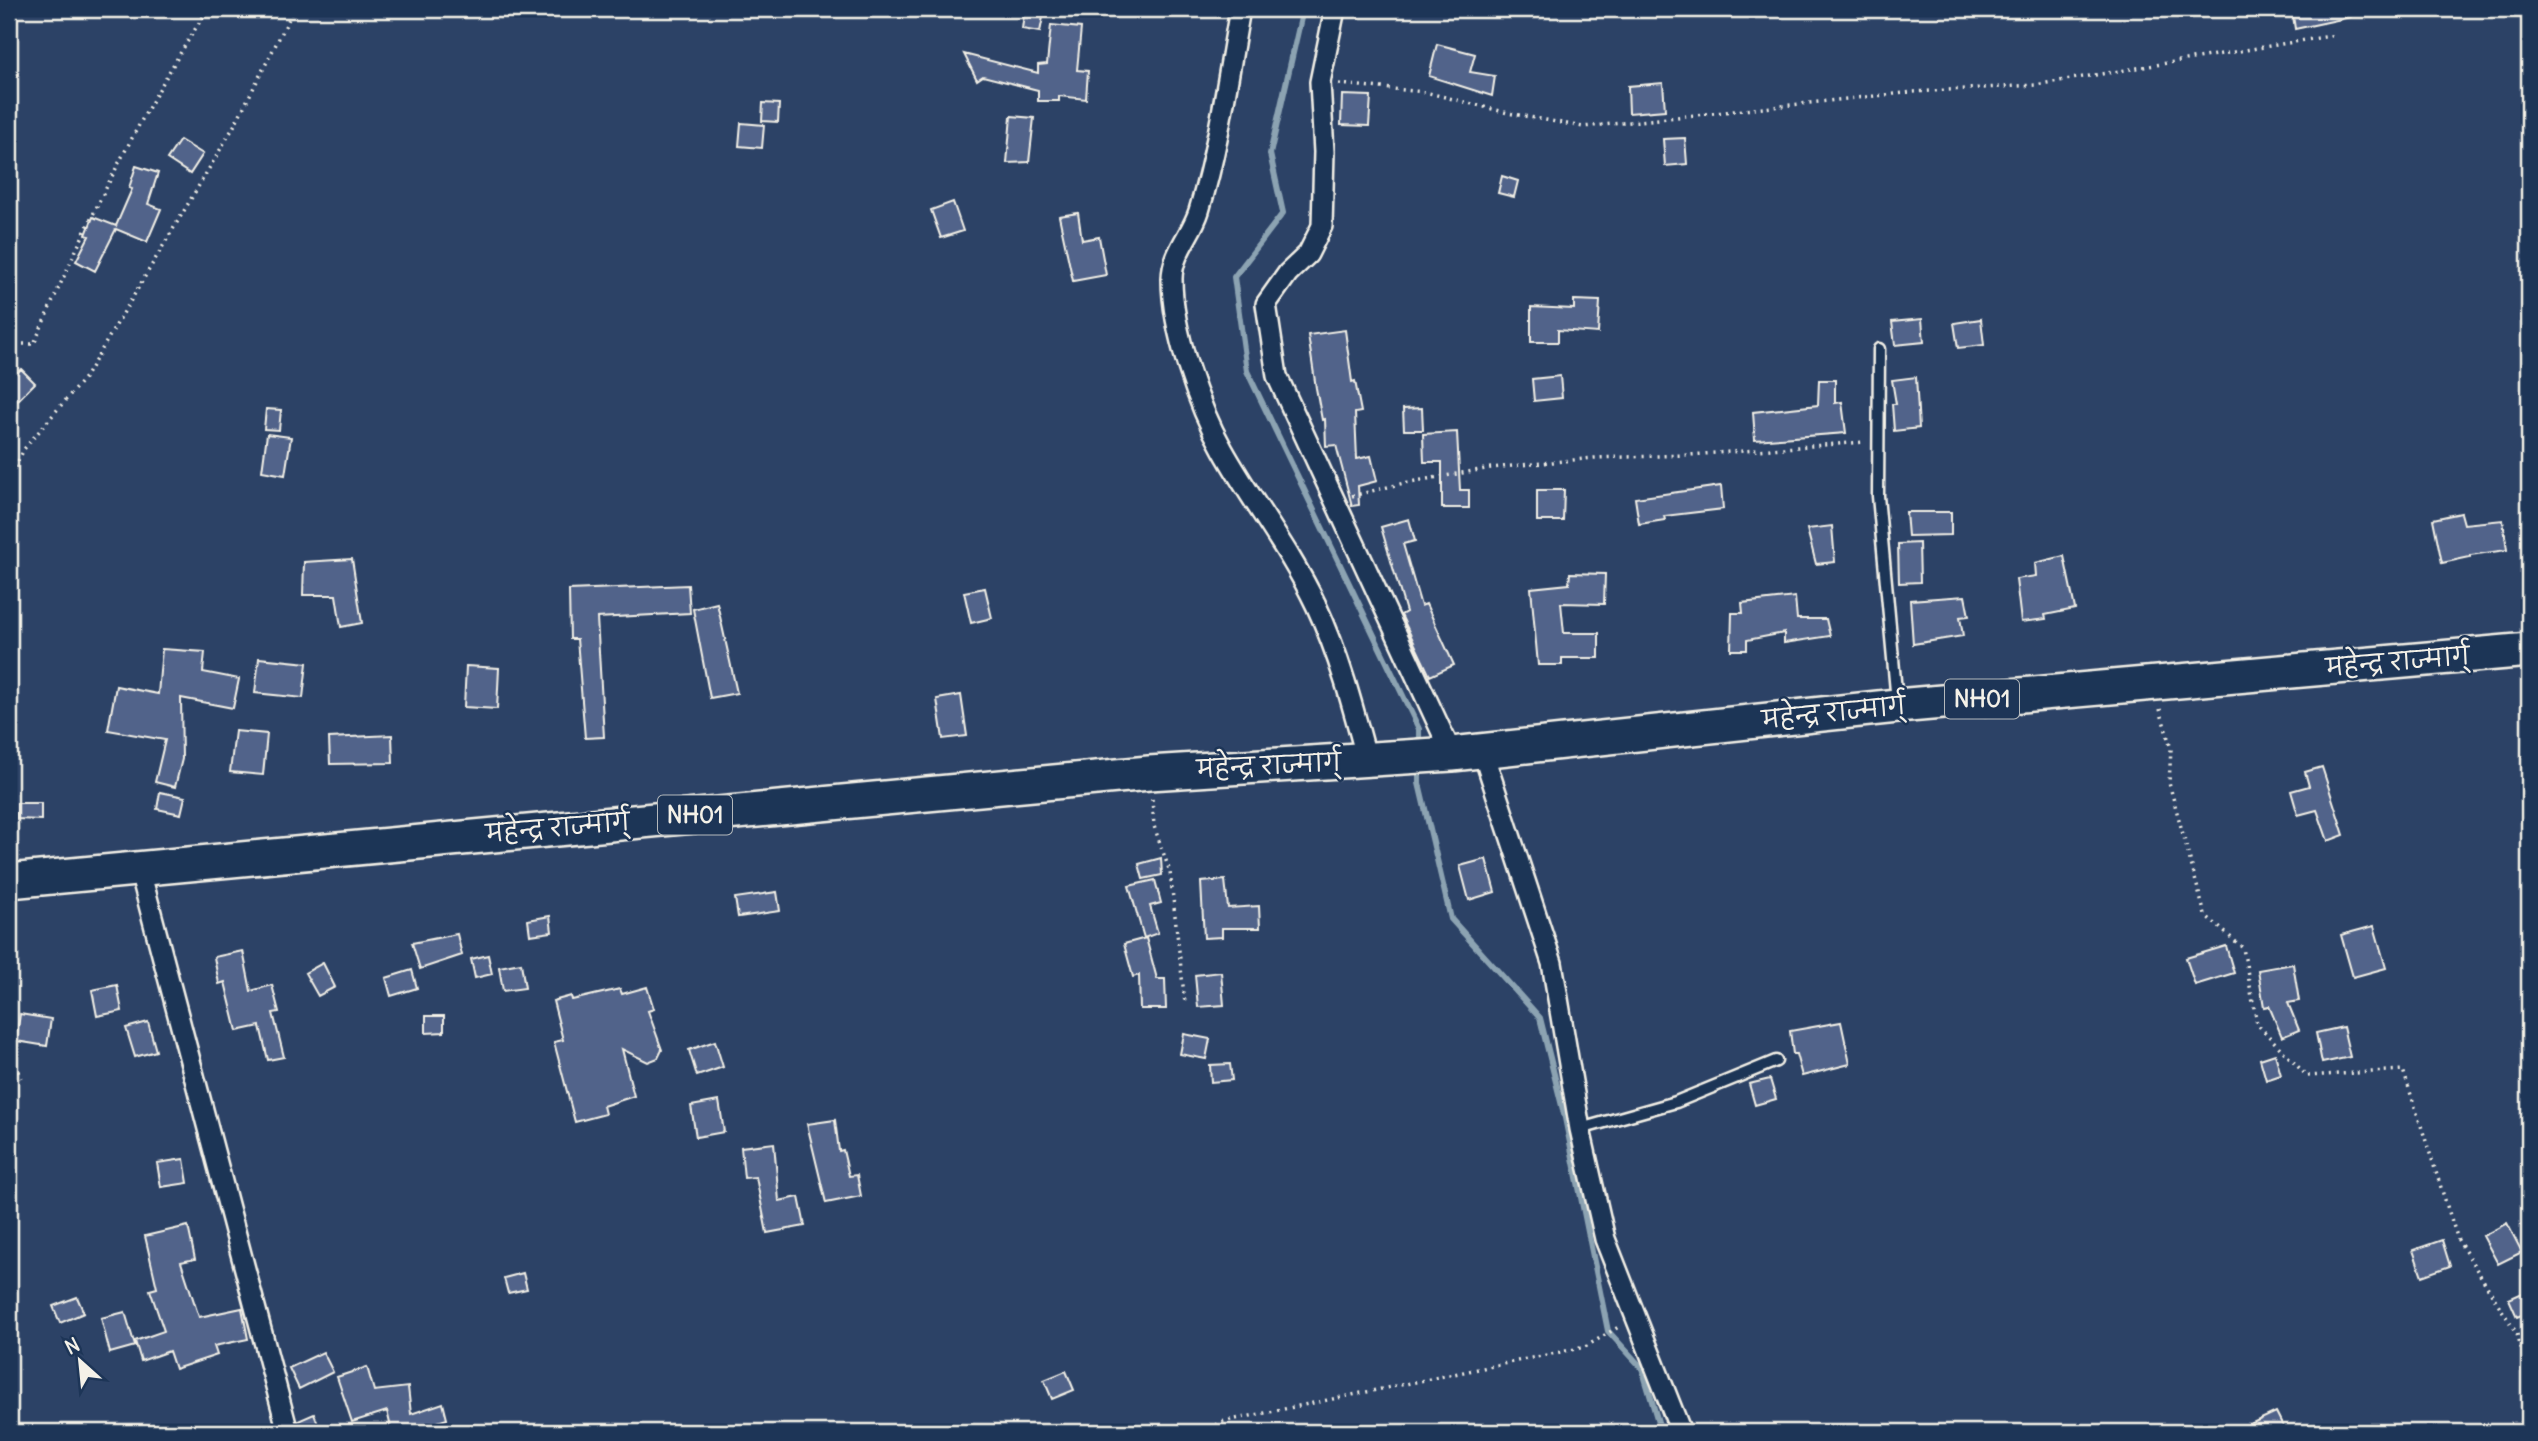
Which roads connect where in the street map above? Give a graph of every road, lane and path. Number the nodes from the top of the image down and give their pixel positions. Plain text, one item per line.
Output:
1 (208, 9) edge
2 (294, 9) edge
3 (1240, 9) edge
4 (1335, 9) edge
5 (2336, 35) dead end
6 (1320, 82) junction
7 (9, 344) edge
8 (1879, 349) dead end
9 (1878, 441) junction
10 (9, 480) edge
11 (1333, 500) junction
12 (2529, 650) edge
13 (2154, 683) junction
14 (1897, 706) junction
15 (1456, 753) junction
16 (1375, 759) junction
17 (1150, 772) junction
18 (139, 867) junction
19 (9, 881) edge
20 (1185, 1003) dead end
21 (9, 1052) edge
22 (1776, 1061) dead end
23 (21, 1078) dead end
24 (1580, 1129) junction
25 (1637, 1320) junction
26 (2529, 1377) edge
27 (2529, 1423) edge
28 (288, 1432) edge
29 (1205, 1432) edge
30 (1681, 1432) edge
31 (2526, 1432) edge

1 - 7 path
2 - 10 path
3 - 16 street
4 - 6 street
5 - 6 path
6 - 11 street
8 - 9 lane
9 - 11 path
9 - 14 lane
11 - 15 street
12 - 13 highway, महेन्द्र राज्मार्ग् / NH01
13 - 14 highway, महेन्द्र राज्मार्ग् / NH01
13 - 26 path
14 - 15 highway, महेन्द्र राज्मार्ग् / NH01
15 - 16 highway, महेन्द्र राज्मार्ग् / NH01
15 - 24 street
16 - 17 highway, महेन्द्र राज्मार्ग् / NH01
17 - 18 highway, महेन्द्र राज्मार्ग् / NH01
17 - 20 path
18 - 19 highway, महेन्द्र राज्मार्ग् / NH01
18 - 28 street
21 - 23 path
22 - 24 lane
24 - 25 street
25 - 29 path
25 - 30 street
27 - 31 path

